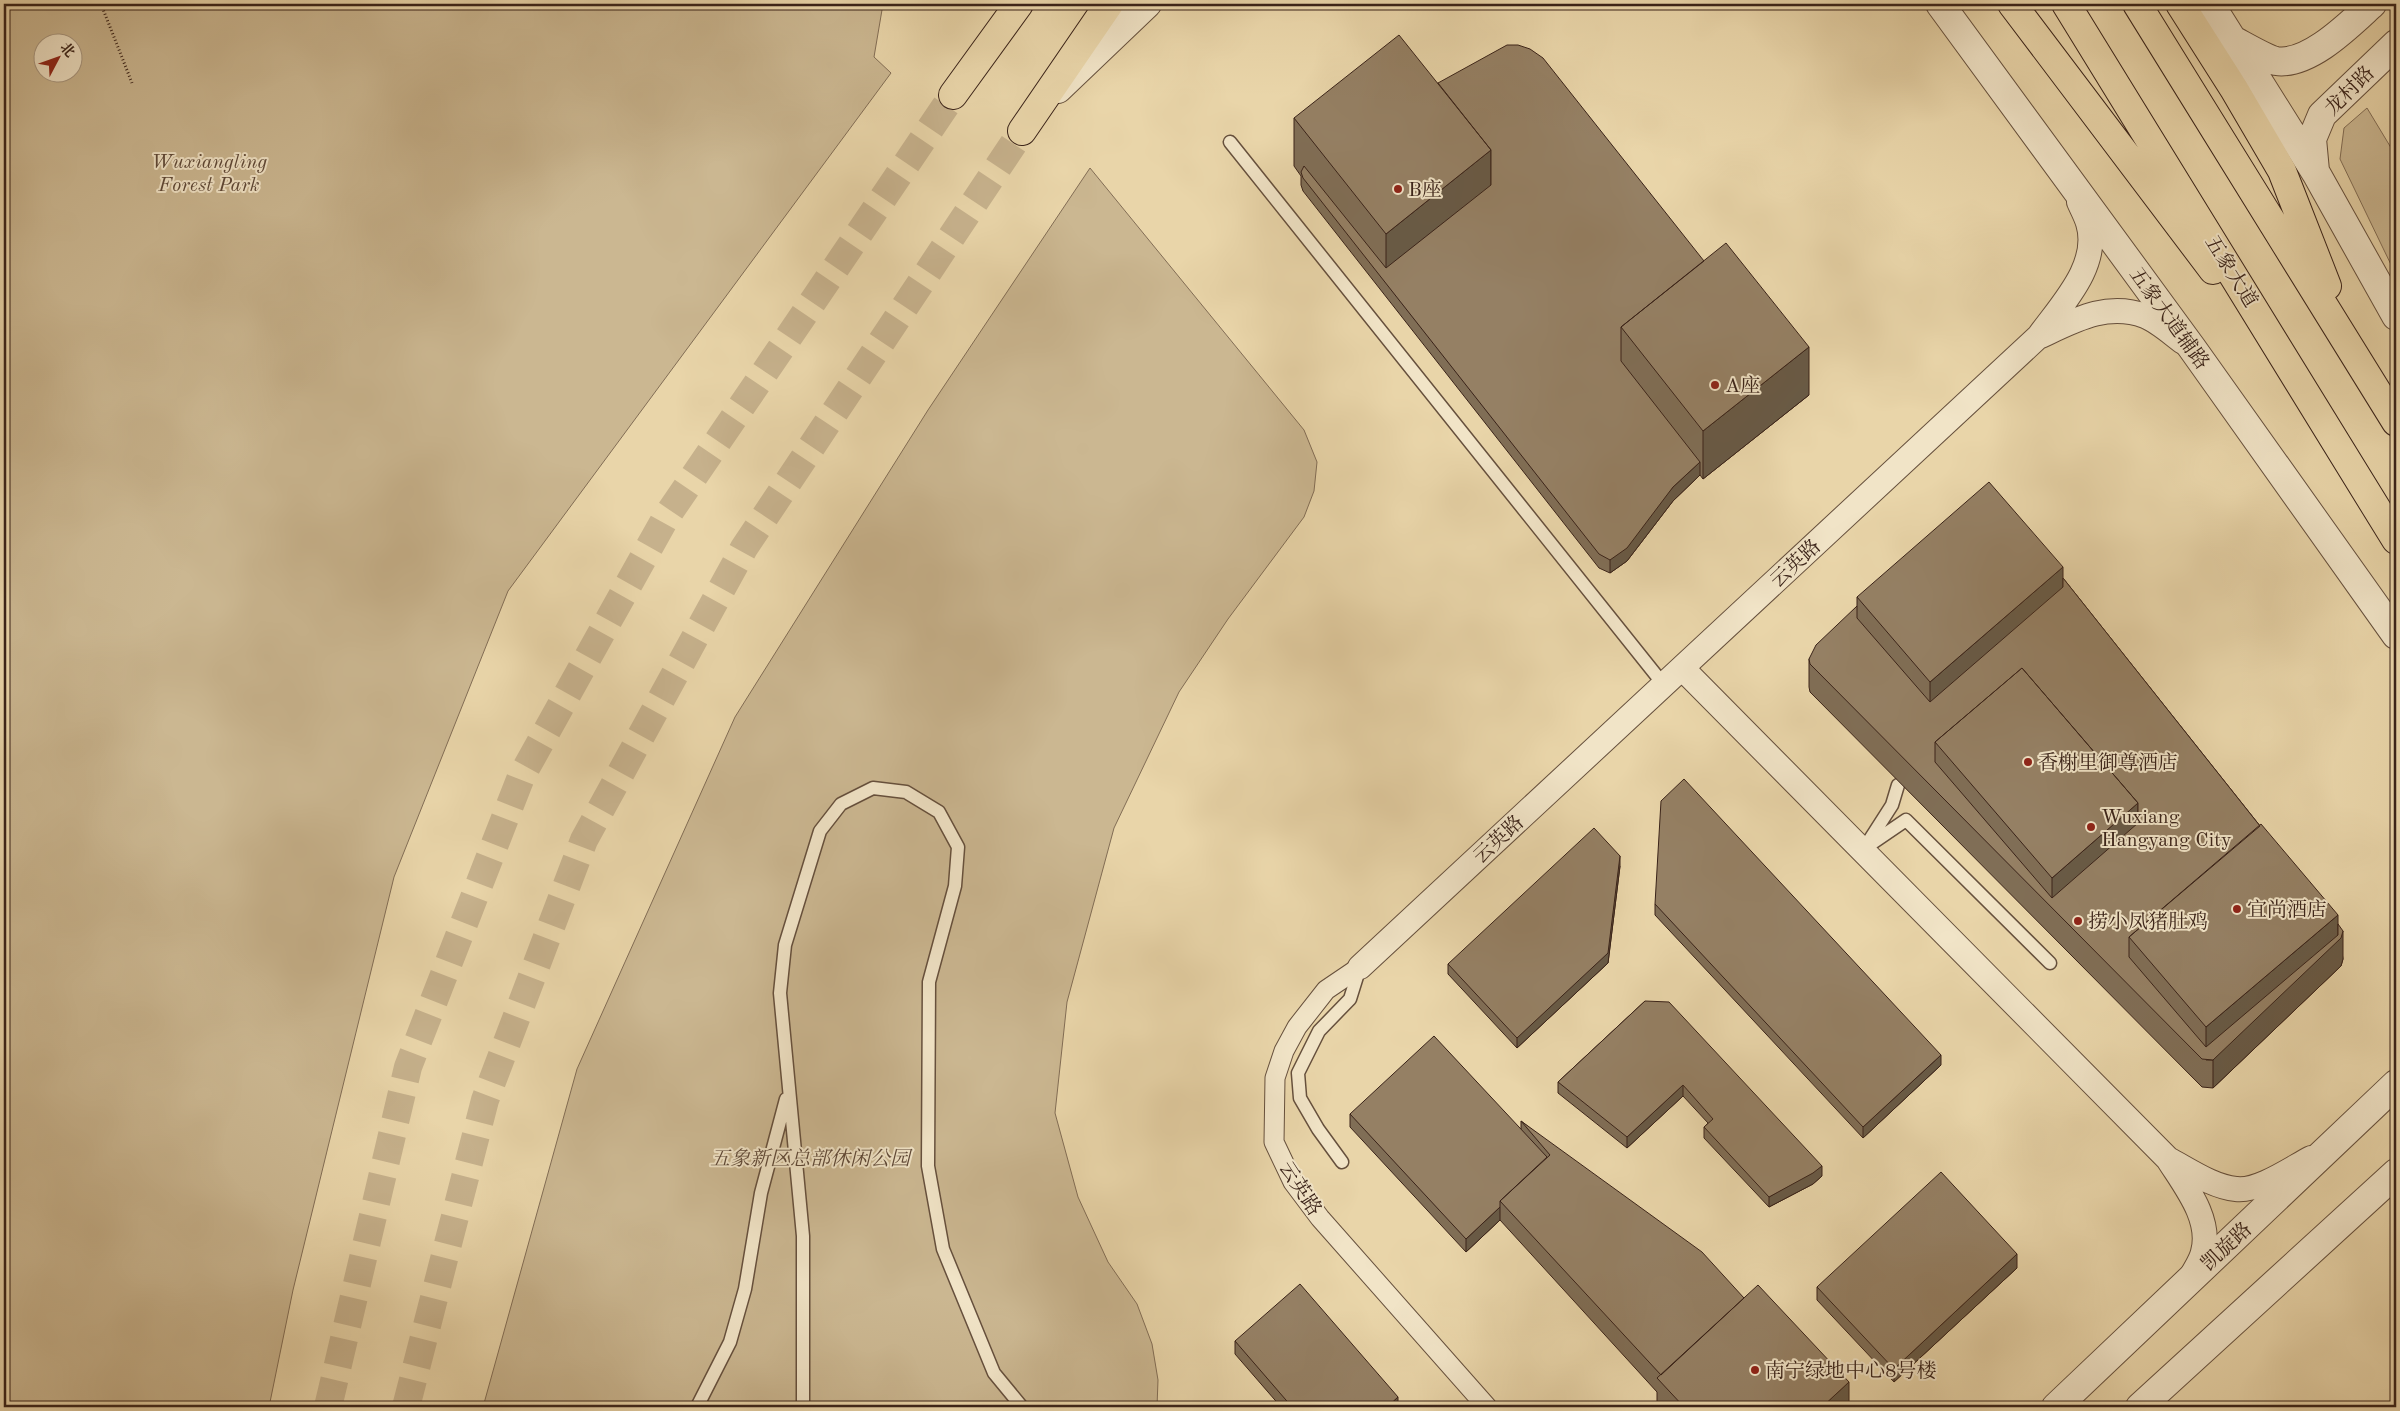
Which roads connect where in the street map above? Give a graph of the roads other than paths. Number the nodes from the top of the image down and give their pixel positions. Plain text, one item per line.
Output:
1 (1019, 4) edge
2 (1109, 4) edge
3 (1147, 4) edge
4 (1940, 4) edge
5 (2012, 4) edge
6 (2066, 4) edge
7 (2137, 4) edge
8 (2180, 4) edge
9 (2210, 4) edge
10 (2372, 4) edge
11 (2231, 39) junction
12 (2396, 44) edge
13 (953, 95) tunnel mouth
14 (1041, 105) junction
15 (1022, 131) tunnel mouth
16 (1230, 142) dead end
17 (2316, 173) junction
18 (2067, 178) junction
19 (2396, 316) edge
20 (2039, 336) junction
21 (2192, 348) junction
22 (2352, 351) junction
23 (2314, 404) junction
24 (2396, 422) edge
25 (2396, 540) edge
26 (2396, 635) edge
27 (1682, 668) junction
28 (1664, 685) junction
29 (1898, 784) edge
30 (1862, 850) junction
31 (2050, 963) dead end
32 (1360, 967) junction
33 (2396, 1084) edge
34 (788, 1092) junction
35 (2330, 1148) junction
36 (2168, 1159) junction
37 (1342, 1162) dead end
38 (2396, 1173) edge
39 (2190, 1281) junction
40 (697, 1407) edge
41 (803, 1407) edge
42 (1022, 1407) edge
43 (1487, 1407) edge
44 (2056, 1407) edge
45 (2140, 1407) edge

1 - 13 main road
2 - 14 main road
3 - 14 street
4 - 18 street, 五象大道辅路
5 - 23 main road
6 - 23 main road, 五象大道
7 - 22 main road
8 - 22 main road
9 - 11 street
10 - 11 street
11 - 17 street
12 - 17 street, 龙村路
14 - 15 main road
16 - 28 lane
17 - 19 street
18 - 20 street
18 - 21 street, 五象大道辅路
20 - 21 street
20 - 27 street, 云英路
21 - 26 street, 五象大道辅路
22 - 24 main road
23 - 25 main road, 五象大道
27 - 28 street, 云英路
27 - 30 street
28 - 32 street, 云英路
29 - 30 lane
30 - 31 lane
30 - 36 street
32 - 37 lane
32 - 43 street, 云英路
33 - 35 street, 凯旋路
34 - 40 lane
34 - 41 lane
34 - 42 lane
35 - 36 street
35 - 39 street, 凯旋路
36 - 39 street
38 - 45 street
39 - 44 street, 凯旋路

